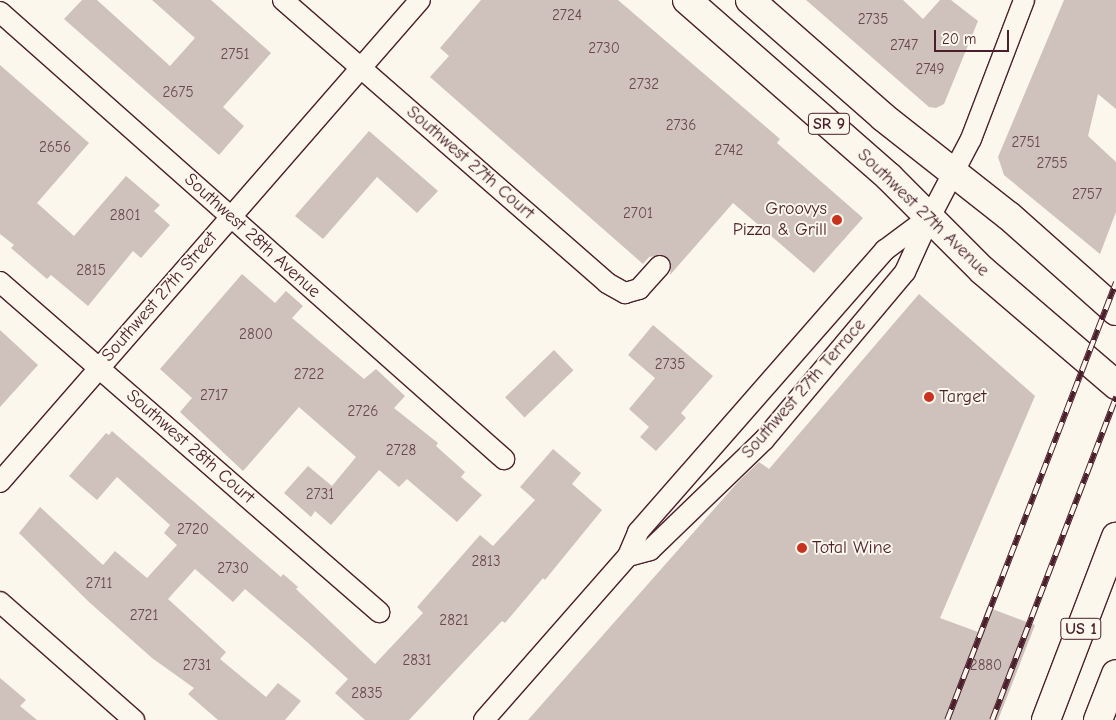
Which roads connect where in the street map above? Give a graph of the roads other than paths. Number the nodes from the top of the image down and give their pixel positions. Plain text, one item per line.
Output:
1 (283, 0) edge
2 (420, 0) edge
3 (687, 0) edge
4 (750, 0) edge
5 (1024, 0) edge
6 (0, 12) edge
7 (361, 68) junction
8 (956, 174) junction
9 (229, 216) junction
10 (930, 217) junction
11 (660, 266) dead end
12 (0, 282) edge
13 (1087, 285) junction
14 (1116, 290) edge
15 (1116, 311) edge
16 (98, 368) junction
17 (1116, 385) edge
18 (504, 459) dead end
19 (0, 482) edge
20 (1116, 537) edge
21 (628, 556) junction
22 (0, 602) edge
23 (379, 612) dead end
24 (1116, 674) edge
25 (134, 720) edge
26 (484, 720) edge
27 (1046, 720) edge
28 (1098, 720) edge

1 - 7 street, Southwest 27th Court
2 - 7 street, Southwest 27th Street
3 - 10 highway, Southwest 27th Avenue / SR 9
4 - 8 highway, SR 9
5 - 8 street, Southwest 27th Terrace
6 - 9 street, Southwest 28th Avenue
7 - 9 street, Southwest 27th Street
7 - 11 street, Southwest 27th Court
8 - 10 street, Southwest 27th Terrace
8 - 13 highway, SR 9
9 - 16 street, Southwest 27th Street
9 - 18 street, Southwest 28th Avenue
10 - 17 highway, Southwest 27th Avenue / SR 9
10 - 21 street, Southwest 27th Terrace
10 - 21 street, Southwest 27th Terrace
12 - 16 street, Southwest 28th Court
13 - 14 highway
13 - 15 highway, SR 9
16 - 19 street, Southwest 27th Street
16 - 23 street, Southwest 28th Court
20 - 27 highway, US 1
21 - 26 street, Southwest 27th Terrace
22 - 25 street
24 - 28 highway

